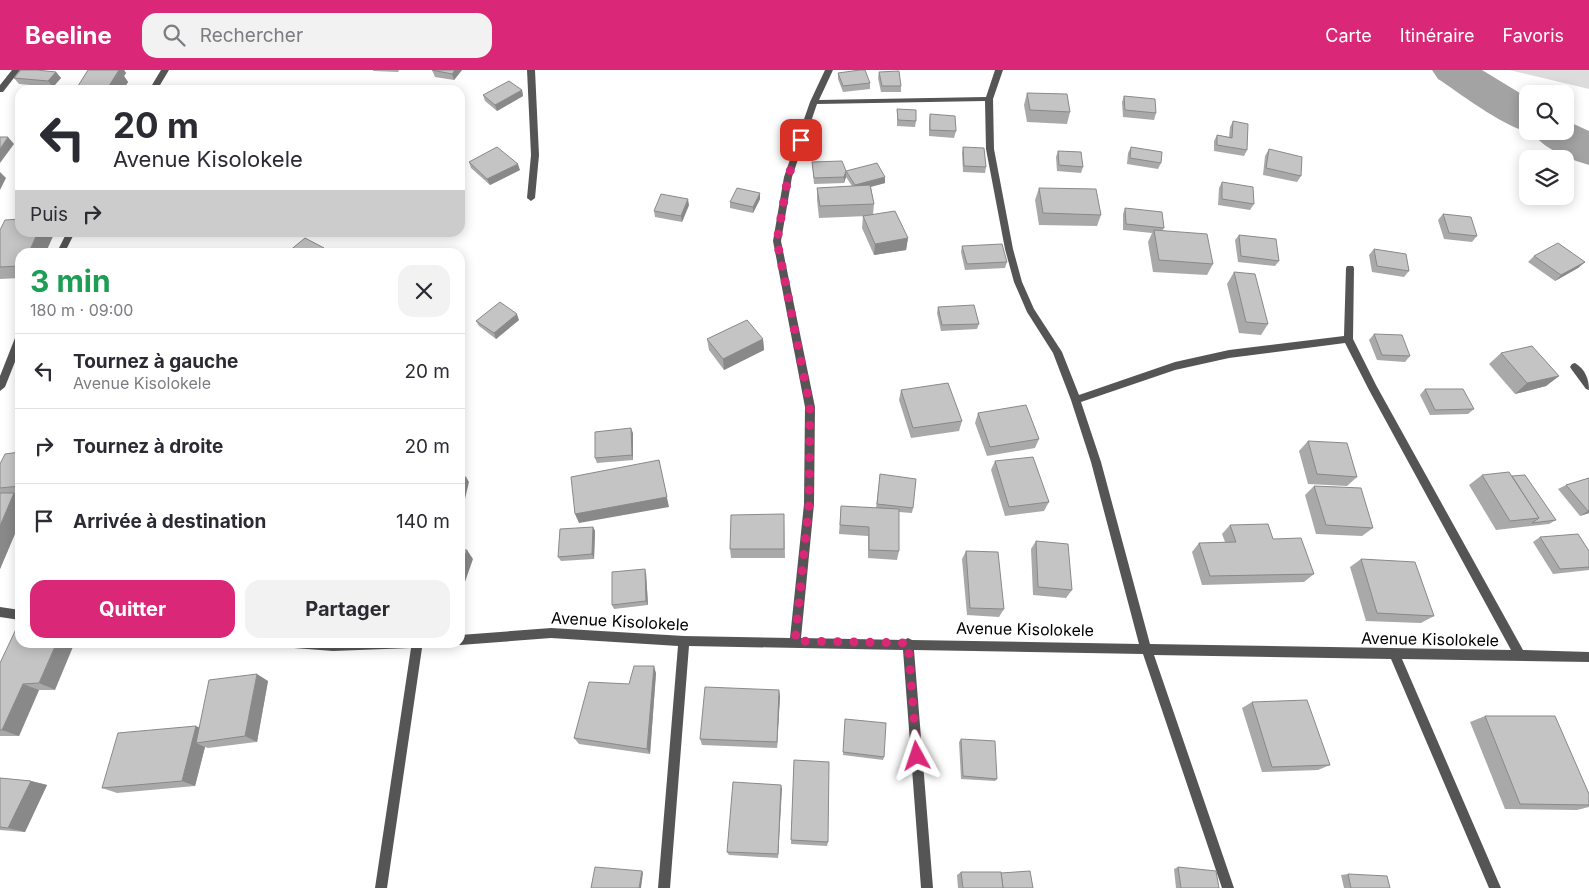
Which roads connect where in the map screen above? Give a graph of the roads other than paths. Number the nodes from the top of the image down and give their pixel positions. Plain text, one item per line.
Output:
1 (16, 70) edge
2 (165, 70) edge
3 (531, 70) edge
4 (829, 70) edge
5 (998, 70) edge
6 (156, 85) edge
7 (0, 90) edge
8 (989, 99) junction
9 (814, 102) junction
10 (531, 198) dead end
11 (1350, 268) dead end
12 (1348, 338) junction
13 (15, 350) edge
14 (1575, 367) dead end
15 (1589, 386) edge
16 (0, 387) edge
17 (1076, 400) junction
18 (0, 612) edge
19 (15, 614) edge
20 (465, 640) edge
21 (684, 641) junction
22 (795, 641) junction
23 (908, 643) junction
24 (416, 648) edge
25 (1146, 648) junction
26 (1395, 655) junction
27 (1521, 657) junction
28 (1589, 658) edge
29 (381, 888) edge
30 (664, 888) edge
31 (927, 888) edge
32 (1228, 888) edge
33 (1495, 888) edge

1 - 7 street
2 - 6 street
3 - 10 street
4 - 9 street
5 - 8 street
8 - 9 street
8 - 17 street
9 - 22 street
11 - 12 street
12 - 17 street
12 - 27 street
13 - 16 street
14 - 15 street
17 - 25 street
18 - 19 street
20 - 21 street, Avenue Kisolokele
21 - 22 street, Avenue Kisolokele
21 - 30 street
22 - 23 street, Avenue Kisolokele
23 - 25 street, Avenue Kisolokele
23 - 31 street
24 - 29 street
25 - 26 street, Avenue Kisolokele
25 - 32 street
26 - 27 street, Avenue Kisolokele
26 - 33 street
27 - 28 street, Avenue Kisolokele

